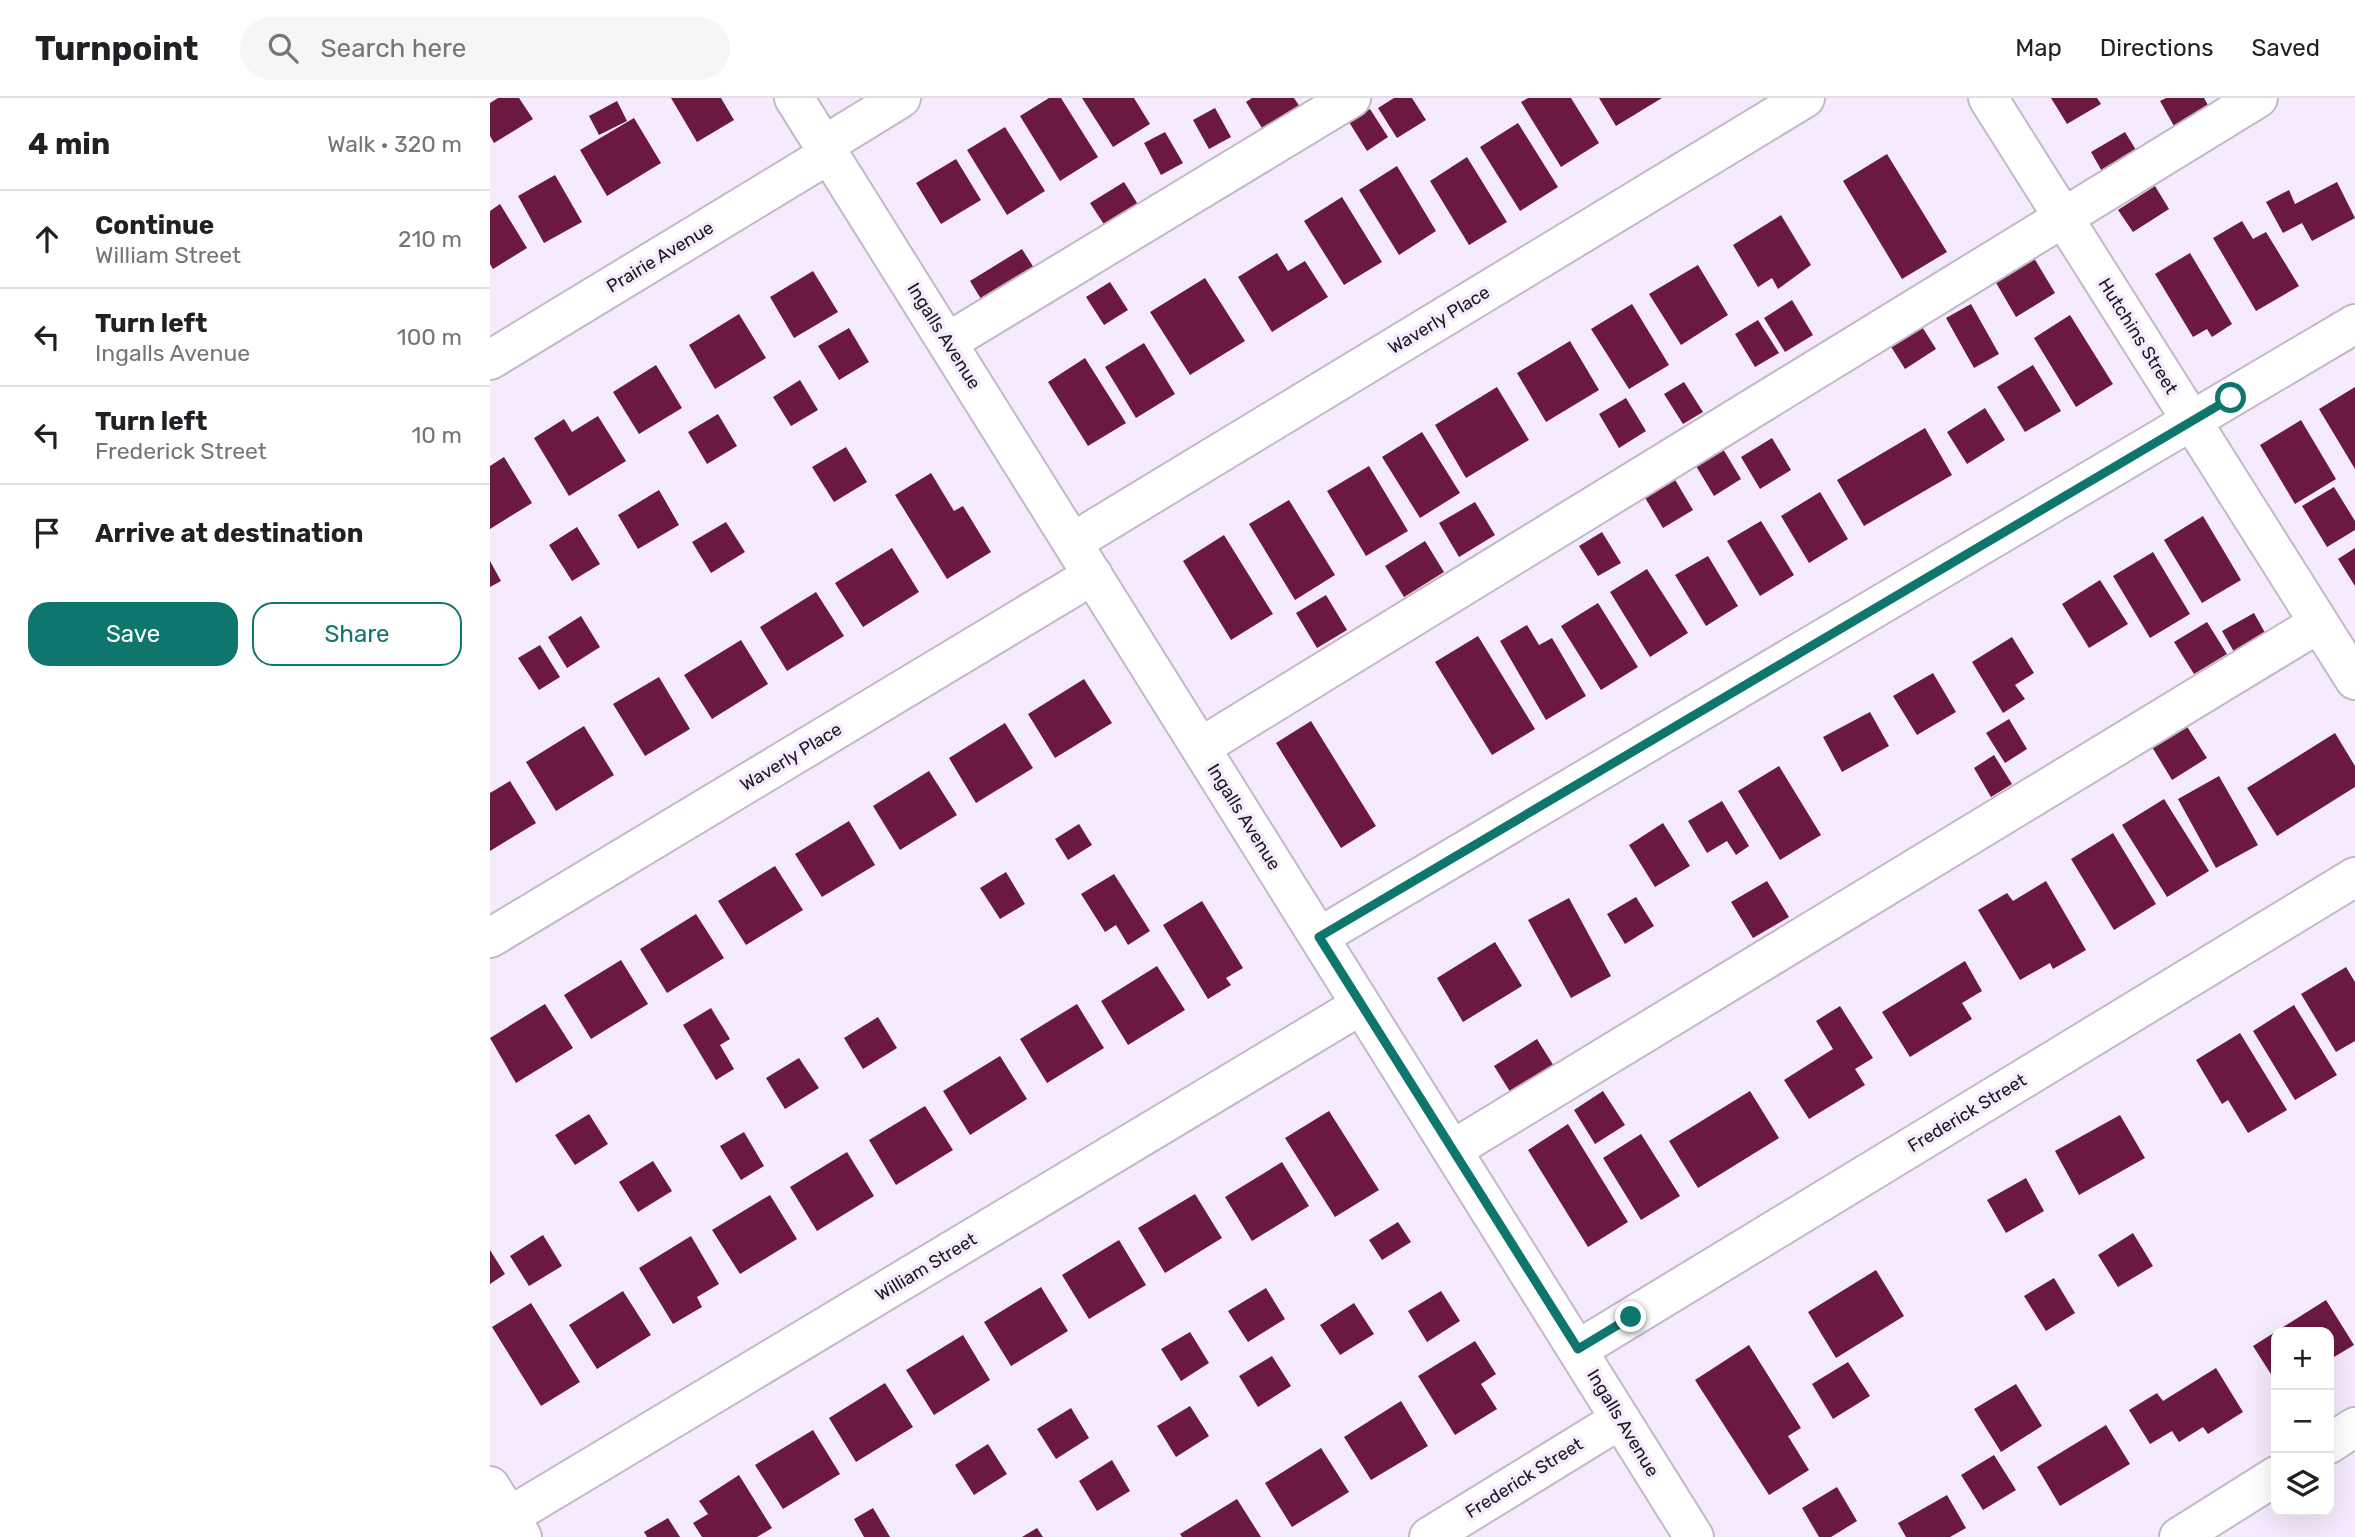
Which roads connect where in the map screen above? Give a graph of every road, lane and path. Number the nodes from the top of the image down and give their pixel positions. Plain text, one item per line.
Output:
1 (794, 98) edge
2 (901, 98) edge
3 (1351, 98) edge
4 (1805, 98) edge
5 (1988, 98) edge
6 (2258, 98) edge
7 (826, 150) junction
8 (2062, 216) junction
9 (2355, 324) edge
10 (948, 342) junction
11 (490, 360) edge
12 (2192, 422) junction
13 (1073, 542) junction
14 (1093, 575) junction
15 (2319, 623) junction
16 (2355, 680) edge
17 (1200, 747) junction
18 (2355, 877) edge
19 (1319, 937) junction
20 (490, 938) edge
21 (1361, 1006) junction
22 (1452, 1150) junction
23 (1578, 1349) junction
24 (1619, 1420) junction
25 (2355, 1427) edge
26 (2334, 1441) edge
27 (2271, 1479) edge
28 (503, 1517) edge
29 (1429, 1537) edge
30 (1694, 1537) edge
31 (2179, 1537) edge

1 - 7 street, Ingalls Avenue
2 - 7 street, Prairie Avenue
3 - 10 street
4 - 13 street, Waverly Place
5 - 8 street, Hutchins Street
6 - 8 street
7 - 10 street, Ingalls Avenue
7 - 11 street, Prairie Avenue
8 - 12 street, Hutchins Street
8 - 17 street
9 - 12 street
10 - 13 street, Ingalls Avenue
12 - 15 street, Hutchins Street
12 - 19 street
13 - 14 street, Ingalls Avenue
14 - 17 street, Ingalls Avenue
14 - 20 street, Waverly Place
15 - 16 street, Hutchins Street
15 - 22 street
17 - 19 street, Ingalls Avenue
18 - 23 street, Frederick Street
19 - 21 street, Ingalls Avenue
21 - 22 street, Ingalls Avenue
21 - 28 street, William Street
22 - 23 street, Ingalls Avenue
23 - 24 street, Ingalls Avenue
24 - 29 street, Frederick Street
24 - 30 street, Ingalls Avenue
25 - 26 street
27 - 31 street

